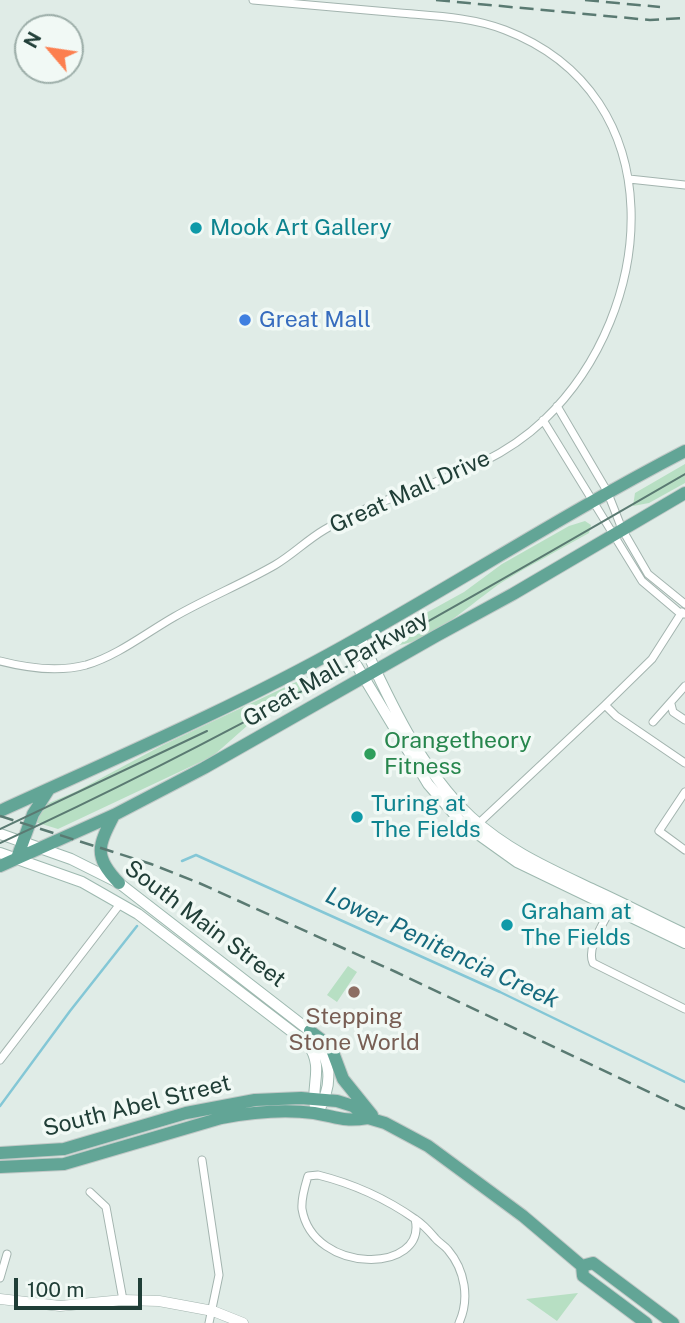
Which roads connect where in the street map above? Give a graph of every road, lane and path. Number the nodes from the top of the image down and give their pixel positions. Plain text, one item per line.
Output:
1 (253, 0) edge
2 (629, 179) junction
3 (685, 185) edge
4 (557, 406) junction
5 (543, 420) junction
6 (685, 451) edge
7 (607, 491) junction
8 (685, 493) edge
9 (592, 500) junction
10 (618, 532) junction
11 (684, 610) edge
12 (360, 637) junction
13 (345, 646) junction
14 (0, 661) edge
15 (375, 670) junction
16 (363, 677) junction
17 (685, 686) edge
18 (671, 704) junction
19 (605, 705) junction
20 (685, 720) edge
21 (653, 722) dead end
22 (685, 763) edge
23 (49, 789) junction
24 (685, 792) edge
25 (0, 811) edge
26 (114, 815) junction
27 (479, 824) junction
28 (0, 834) edge
29 (23, 841) junction
30 (42, 847) junction
31 (685, 850) edge
32 (0, 853) edge
33 (17, 858) junction
34 (0, 866) edge
35 (119, 883) junction
36 (120, 904) junction
37 (611, 908) junction
38 (685, 934) edge
39 (685, 943) edge
40 (210, 952) junction
41 (202, 963) junction
42 (685, 1009) edge
43 (310, 1031) junction
44 (0, 1060) edge
45 (319, 1099) junction
46 (317, 1114) junction
47 (167, 1119) junction
48 (372, 1119) junction
49 (172, 1132) junction
50 (61, 1150) junction
51 (0, 1153) edge
52 (202, 1160) dead end
53 (64, 1164) junction
54 (0, 1167) edge
55 (90, 1192) dead end
56 (415, 1219) junction
57 (435, 1238) junction
58 (413, 1242) junction
59 (7, 1254) dead end
60 (582, 1266) junction
61 (0, 1278) edge
62 (0, 1299) edge
63 (123, 1300) junction
64 (213, 1311) junction
65 (209, 1323) edge
66 (243, 1323) edge
67 (459, 1323) edge
68 (646, 1323) edge
69 (673, 1323) edge

1 - 2 street, Great Mall Drive
2 - 3 street
2 - 4 street, Great Mall Drive
4 - 5 street, Great Mall Drive
4 - 7 street
5 - 9 street
5 - 14 street, Great Mall Drive
6 - 7 main road, Great Mall Parkway
7 - 9 main road, Great Mall Parkway
7 - 10 street
8 - 10 main road, Great Mall Parkway
9 - 10 street
9 - 12 main road, Great Mall Parkway
10 - 11 street
10 - 15 main road, Great Mall Parkway
11 - 19 street
12 - 13 main road, Great Mall Parkway
12 - 15 main road
13 - 16 main road
13 - 23 main road, Great Mall Parkway
15 - 16 main road, Great Mall Parkway
15 - 27 main road
16 - 26 main road, Great Mall Parkway
16 - 37 main road
17 - 18 street
18 - 20 street
18 - 21 street
19 - 22 street
19 - 27 street
23 - 25 main road, Great Mall Parkway
23 - 29 main road
24 - 31 street
26 - 30 main road, Great Mall Parkway
26 - 35 main road
27 - 38 main road
28 - 29 main road, South Main Street
29 - 30 main road, South Main Street
29 - 33 main road
30 - 33 main road, Great Mall Parkway
30 - 35 main road, South Main Street
32 - 33 main road, South Main Street
33 - 34 main road, Great Mall Parkway
33 - 36 main road, South Main Street
35 - 40 main road, South Main Street
36 - 41 main road, South Main Street
36 - 44 street
37 - 39 main road
37 - 42 street
40 - 41 main road
40 - 43 main road, South Main Street
41 - 45 main road, South Main Street
43 - 45 main road, South Main Street
43 - 48 main road
45 - 46 main road, South Main Street
45 - 47 main road, South Abel Street
45 - 48 main road
46 - 48 main road
46 - 49 main road, South Abel Street
47 - 49 main road
47 - 50 main road, South Abel Street
48 - 60 main road
49 - 53 main road, South Abel Street
50 - 51 main road, South Abel Street
50 - 53 main road
52 - 64 street
53 - 54 main road, South Abel Street
55 - 63 street
56 - 57 street
56 - 58 street
56 - 58 street
57 - 58 street
57 - 67 street
59 - 61 street
60 - 68 main road
60 - 69 main road
62 - 63 street
63 - 64 street
64 - 65 street
64 - 66 street

